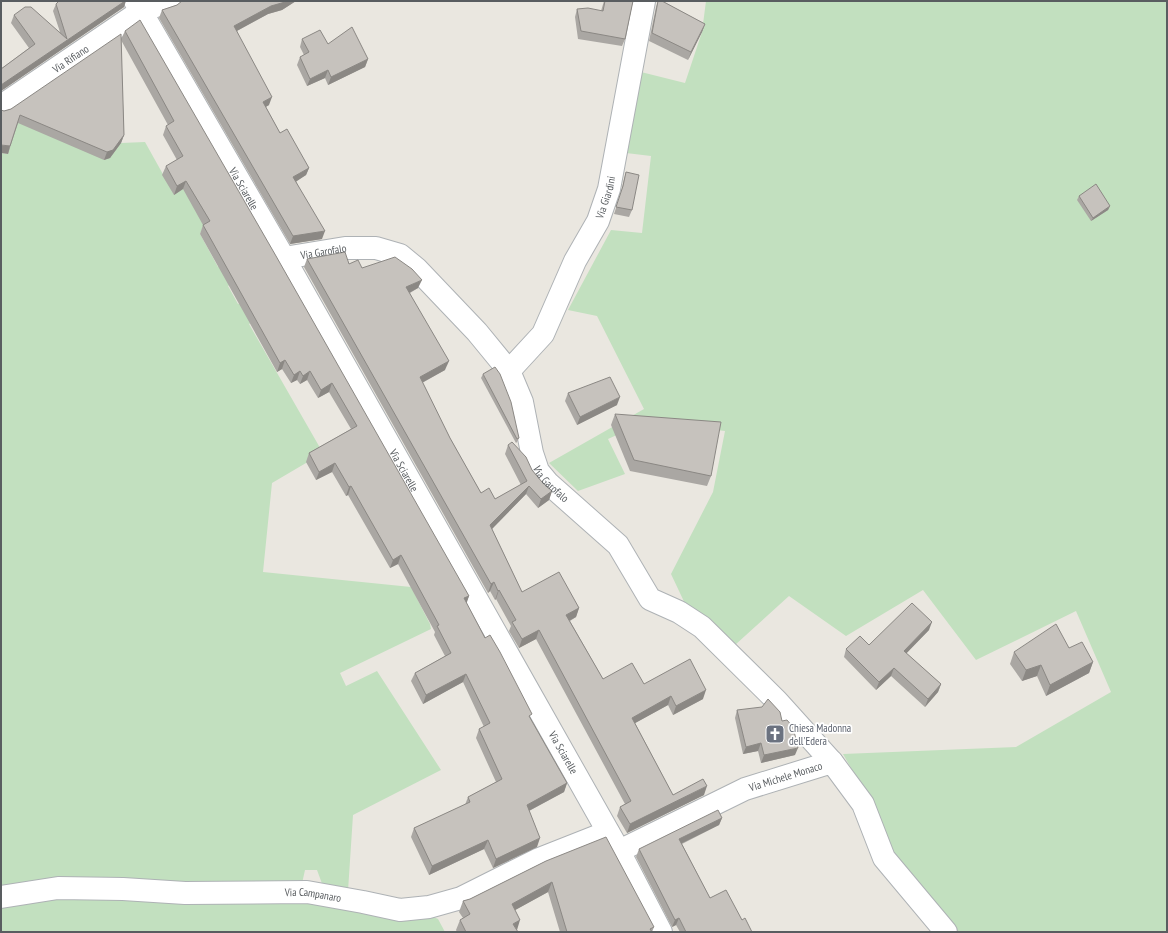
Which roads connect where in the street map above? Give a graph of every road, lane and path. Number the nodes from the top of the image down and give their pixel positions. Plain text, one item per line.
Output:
1 (170, 1) edge
2 (644, 1) edge
3 (138, 6) edge
4 (1, 106) edge
5 (284, 258) junction
6 (509, 370) junction
7 (832, 762) junction
8 (608, 832) junction
9 (619, 851) junction
10 (1, 897) edge
11 (661, 932) edge
12 (946, 932) edge

1 - 3 street, Via Rifiano
2 - 6 street, Via Giardini
3 - 4 street, Via Rifiano
3 - 5 street, Via Sciarelle
5 - 6 street, Via Garofalo
5 - 8 street, Via Sciarelle
6 - 7 street, Via Garofalo
7 - 9 street, Via Michele Monaco
7 - 12 street, Via Michele Monaco
8 - 9 street, Via Sciarelle
8 - 10 street, Via Campanaro
9 - 11 street, Via Sciarelle

